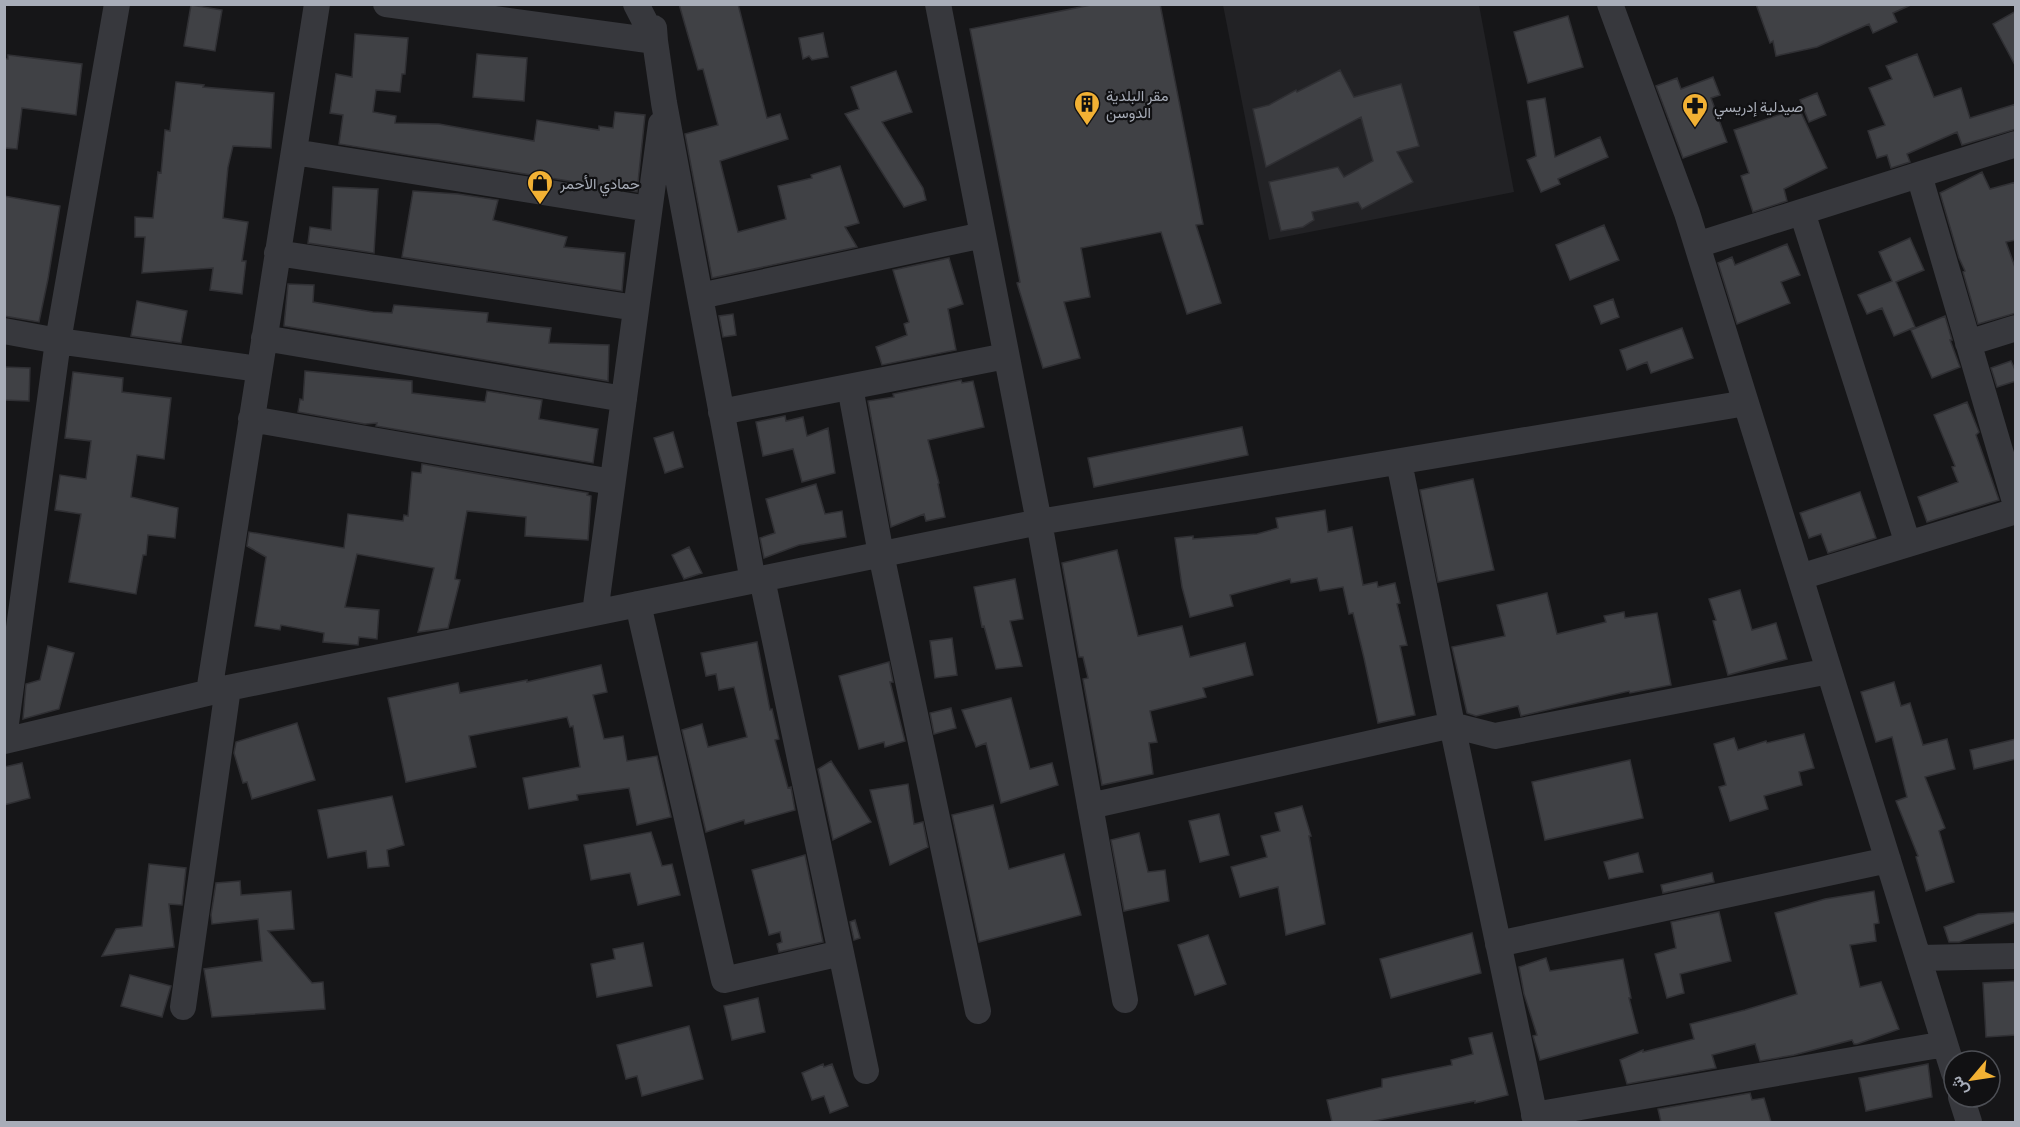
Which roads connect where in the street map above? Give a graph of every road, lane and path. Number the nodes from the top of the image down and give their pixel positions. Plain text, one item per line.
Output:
1 (117, 4) edge
2 (317, 4) edge
3 (386, 4) edge
4 (636, 4) edge
5 (653, 4) edge
6 (938, 4) edge
7 (1610, 4) edge
8 (655, 41) junction
9 (664, 103) junction
10 (2016, 144) edge
11 (294, 152) junction
12 (1919, 175) junction
13 (649, 210) junction
14 (1802, 212) junction
15 (983, 235) junction
16 (1697, 245) junction
17 (278, 253) junction
18 (700, 296) junction
19 (636, 308) junction
20 (2016, 328) edge
21 (4, 331) edge
22 (264, 338) junction
23 (58, 341) junction
24 (1968, 344) junction
25 (1006, 356) junction
26 (259, 369) junction
27 (850, 387) junction
28 (624, 399) junction
29 (1746, 404) junction
30 (722, 412) junction
31 (251, 419) junction
32 (1398, 462) junction
33 (612, 482) junction
34 (2016, 506) edge
35 (2016, 511) edge
36 (1039, 522) junction
37 (1908, 544) junction
38 (881, 554) junction
39 (1800, 577) junction
40 (758, 580) junction
41 (638, 604) junction
42 (595, 613) junction
43 (1829, 671) junction
44 (218, 690) junction
45 (1452, 725) junction
46 (4, 740) edge
47 (1090, 806) junction
48 (1888, 860) junction
49 (1498, 944) junction
50 (841, 953) junction
51 (2016, 956) edge
52 (1919, 958) junction
53 (1125, 1000) dead end
54 (183, 1007) dead end
55 (978, 1011) dead end
56 (1945, 1044) junction
57 (1947, 1049) edge
58 (866, 1071) dead end
59 (1535, 1119) edge

1 - 23 street
2 - 11 street
3 - 8 street
4 - 8 street
5 - 8 street
6 - 15 street
7 - 16 street
8 - 9 street
9 - 13 street
9 - 18 street
10 - 12 street
11 - 13 street
11 - 17 street
12 - 14 street
12 - 24 street
13 - 19 street
14 - 16 street
14 - 37 street
15 - 18 street
15 - 25 street
16 - 29 street
17 - 19 street
17 - 22 street
18 - 30 street
19 - 28 street
20 - 24 street
21 - 23 street
22 - 26 street
22 - 28 street
23 - 26 street
23 - 46 street
24 - 34 street
25 - 27 street
25 - 36 street
26 - 31 street
27 - 30 street
27 - 38 street
28 - 33 street
29 - 32 street
29 - 39 street
30 - 40 street
31 - 33 street
31 - 44 street
32 - 36 street
32 - 45 street
33 - 42 street
35 - 37 street
36 - 38 street
36 - 47 street
37 - 39 street
38 - 40 street
38 - 55 street
39 - 43 street
40 - 41 street
40 - 50 street
41 - 42 street
41 - 50 street
42 - 44 street
43 - 45 street
43 - 48 street
44 - 46 street
44 - 54 street
45 - 47 street
45 - 49 street
47 - 53 street
48 - 49 street
48 - 52 street
49 - 59 street
50 - 58 street
51 - 52 street
52 - 56 street
56 - 57 street
56 - 59 street

